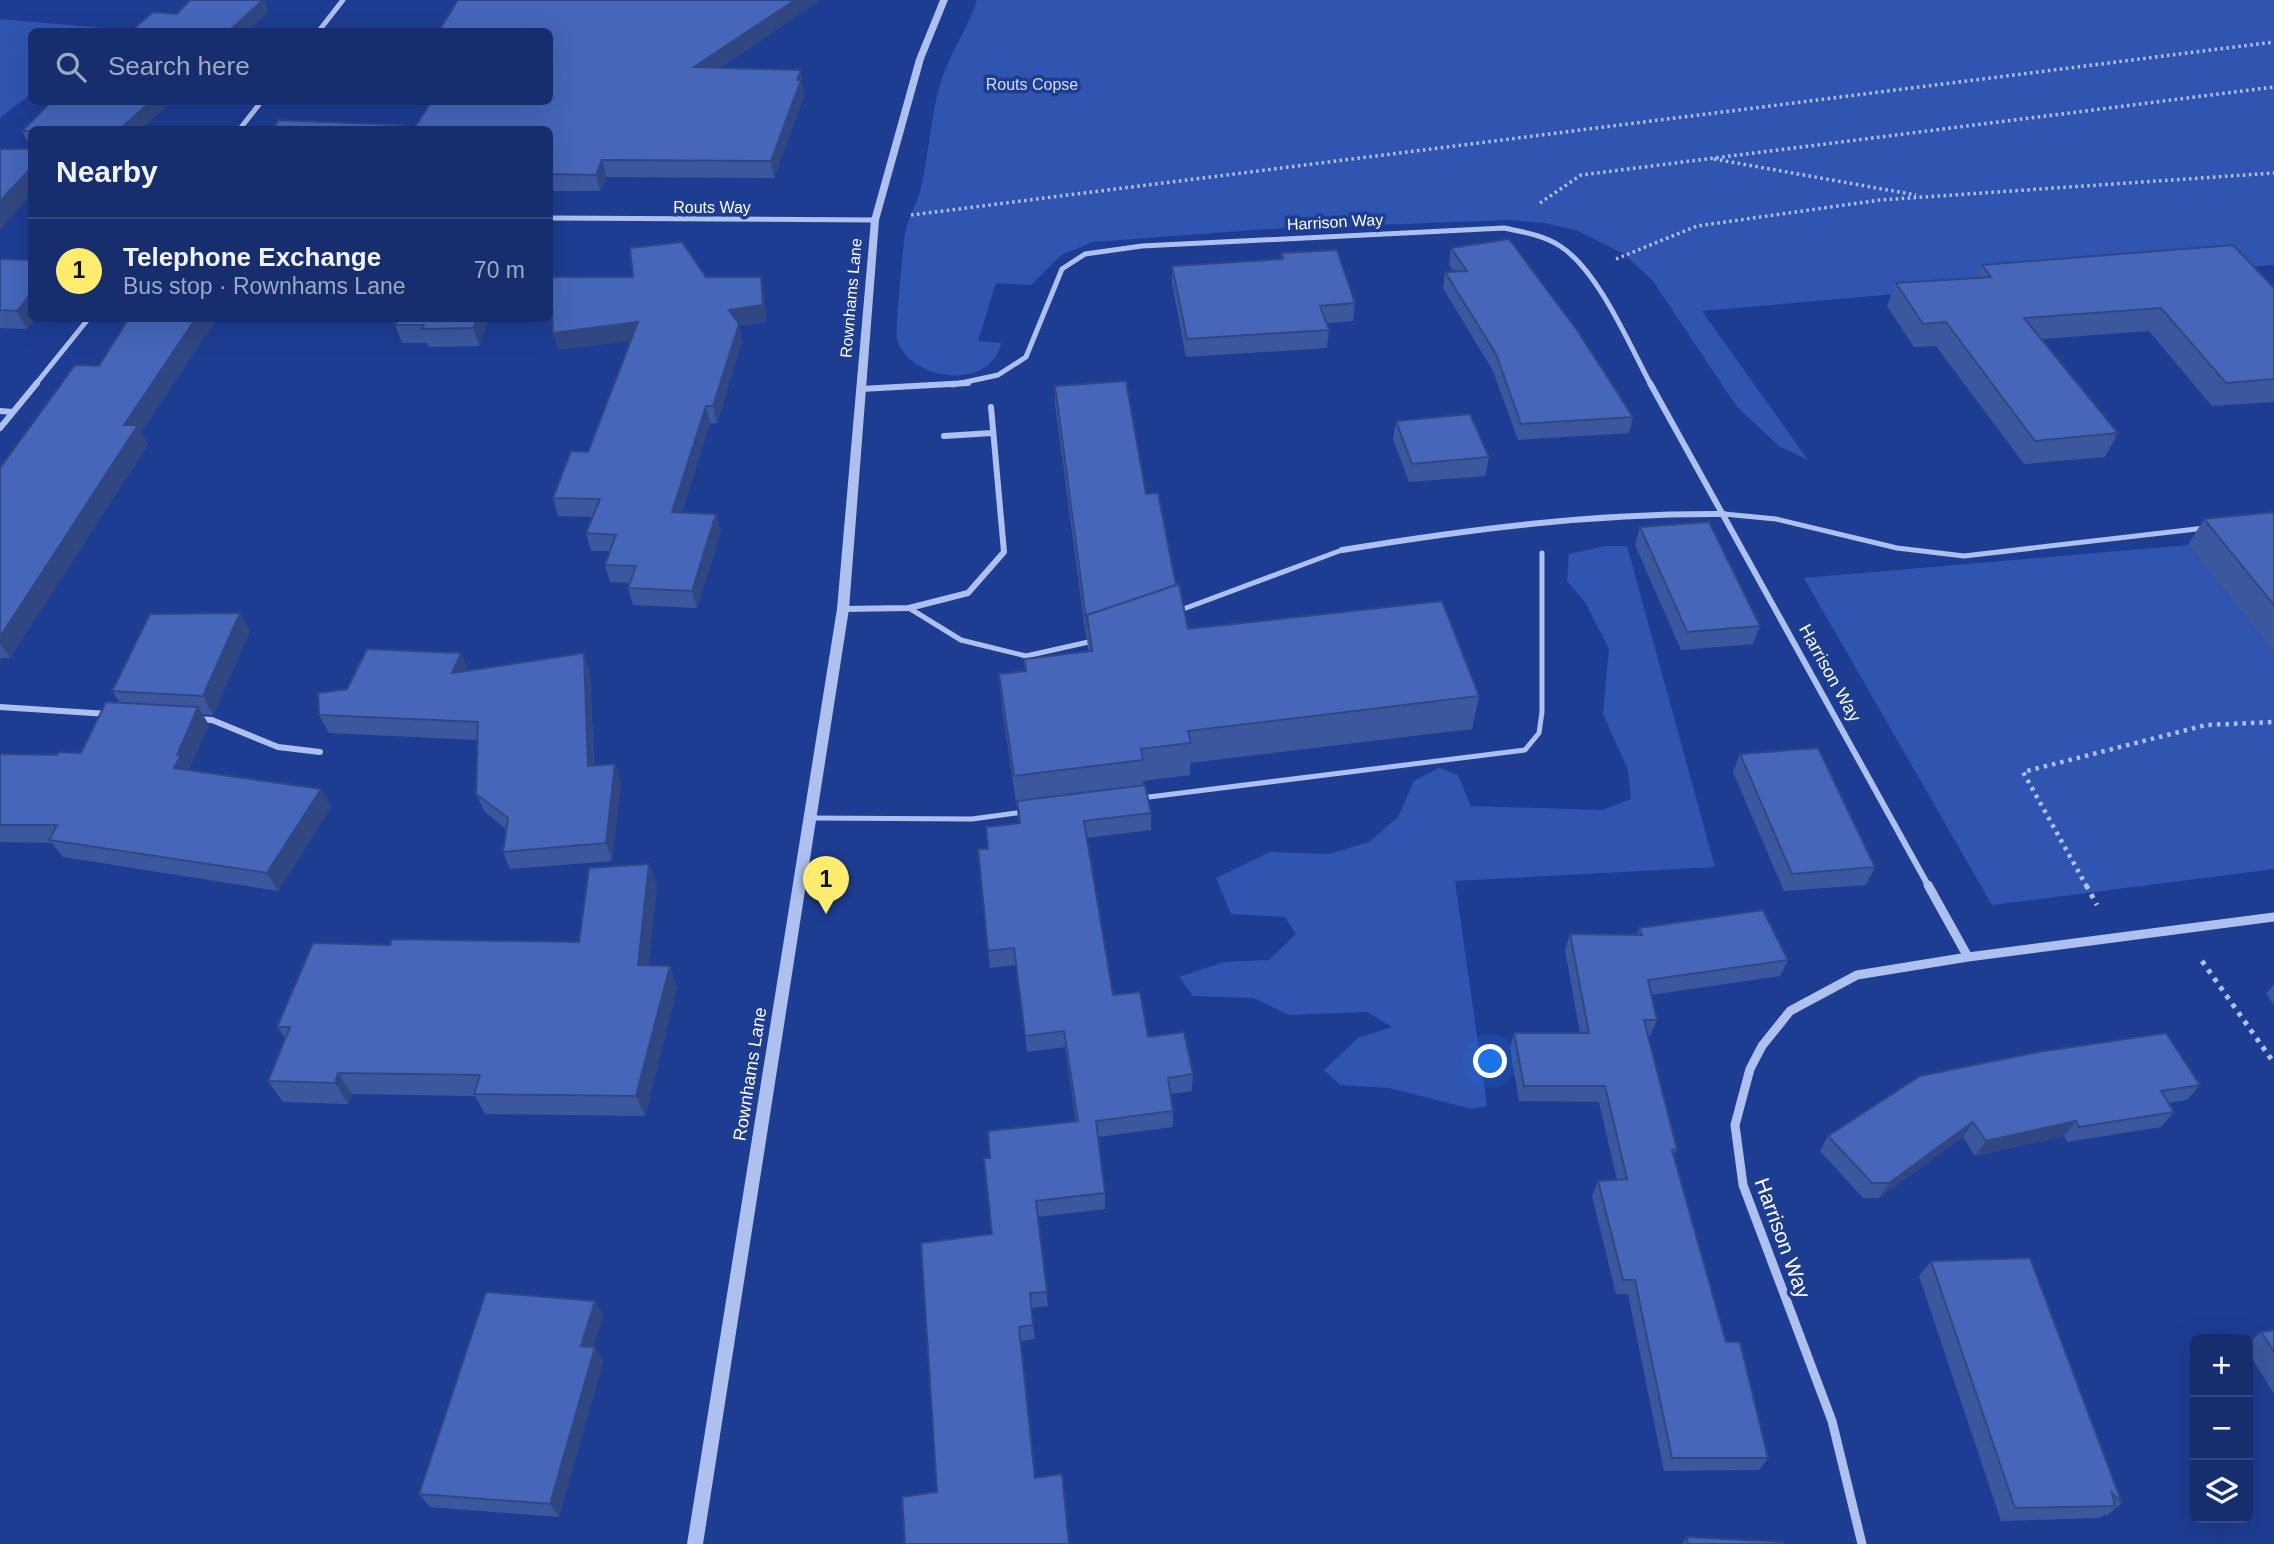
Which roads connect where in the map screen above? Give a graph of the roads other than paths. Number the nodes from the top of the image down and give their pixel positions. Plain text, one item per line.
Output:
1 (343, 0) edge
2 (944, 0) edge
3 (321, 28) edge
4 (259, 105) edge
5 (242, 126) edge
6 (553, 218) edge
7 (875, 220) junction
8 (86, 322) edge
9 (861, 389) junction
10 (991, 407) dead end
11 (0, 411) edge
12 (13, 412) junction
13 (0, 428) edge
14 (992, 433) junction
15 (944, 436) dead end
16 (1724, 514) junction
17 (2207, 527) edge
18 (1342, 550) joint
19 (1542, 553) dead end
20 (909, 608) junction
21 (843, 609) junction
22 (1165, 616) edge
23 (1102, 639) edge
24 (0, 707) edge
25 (118, 715) edge
26 (185, 719) edge
27 (320, 752) dead end
28 (1138, 798) edge
29 (1027, 812) edge
30 (810, 818) junction
31 (2274, 917) edge
32 (1968, 957) junction
33 (695, 1544) edge
34 (1863, 1544) edge

1 - 3 street
2 - 7 street, Rownhams Lane
4 - 5 street
6 - 7 street, Routs Way
7 - 9 street, Rownhams Lane
8 - 12 street
9 - 16 street, Harrison Way
9 - 21 street, Rownhams Lane
10 - 14 street
11 - 12 street
12 - 13 street
14 - 15 street
14 - 20 street
16 - 17 lane
16 - 18 street
16 - 32 street, Harrison Way
18 - 22 lane
19 - 28 lane
20 - 21 street
20 - 23 lane
21 - 30 street, Rownhams Lane
24 - 25 street
26 - 27 street
29 - 30 lane
30 - 33 street, Rownhams Lane
31 - 32 street, Harrison Way
32 - 34 street, Harrison Way

